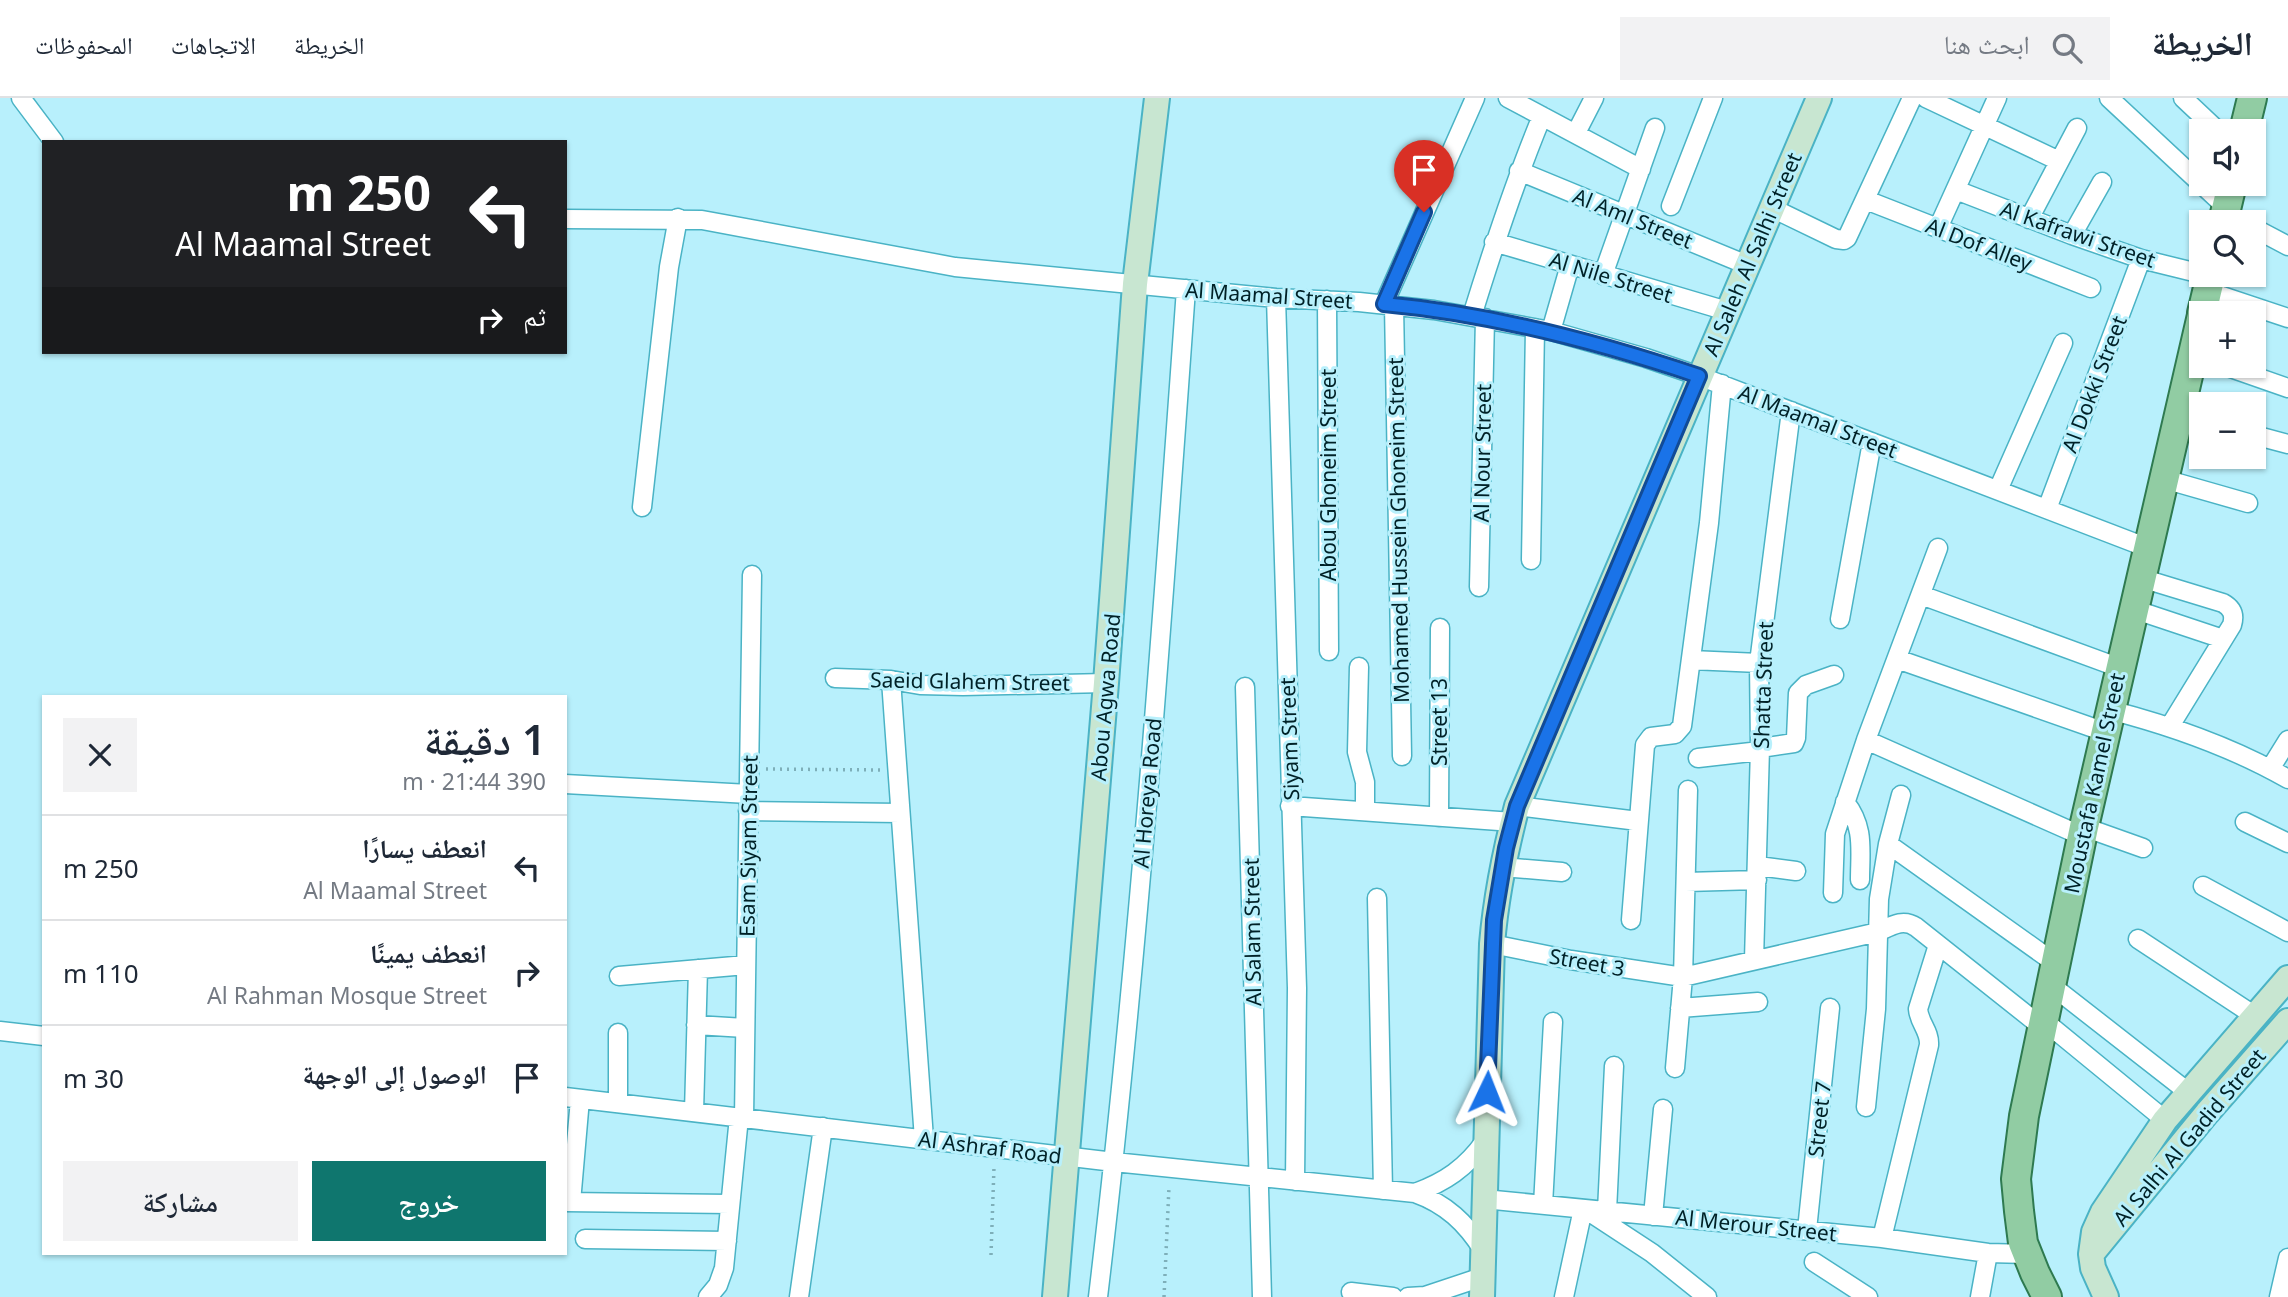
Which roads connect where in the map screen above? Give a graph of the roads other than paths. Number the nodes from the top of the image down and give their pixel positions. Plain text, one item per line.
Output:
1 (21, 98) edge
2 (1157, 98) edge
3 (1475, 98) edge
4 (1508, 98) edge
5 (1594, 98) edge
6 (1713, 98) edge
7 (1819, 98) edge
8 (1912, 98) edge
9 (1926, 98) edge
10 (1997, 98) edge
11 (2109, 98) edge
12 (2183, 98) edge
13 (2252, 98) edge
14 (1542, 116) junction
15 (2205, 119) edge
16 (2247, 119) edge
17 (1985, 126) junction
18 (1655, 128) dead end
19 (2077, 128) dead end
20 (1576, 133) junction
21 (52, 140) edge
22 (2059, 161) junction
23 (1641, 169) junction
24 (1519, 171) junction
25 (2102, 182) dead end
26 (1956, 190) junction
27 (1866, 200) junction
28 (1671, 206) dead end
29 (1772, 208) junction
30 (2230, 210) edge
31 (1625, 215) junction
32 (678, 218) junction
33 (567, 219) edge
34 (2029, 219) junction
35 (1938, 228) junction
36 (2266, 234) edge
37 (2072, 235) junction
38 (1494, 242) junction
39 (2288, 246) edge
40 (2141, 259) junction
41 (1570, 265) junction
42 (1747, 265) junction
43 (1604, 275) junction
44 (1135, 284) junction
45 (2091, 288) dead end
46 (2205, 288) edge
47 (1186, 289) junction
48 (1276, 298) junction
49 (1327, 300) junction
50 (1389, 305) junction
51 (1727, 311) junction
52 (1479, 317) junction
53 (2288, 318) edge
54 (1543, 330) junction
55 (2063, 343) dead end
56 (2259, 378) edge
57 (1710, 380) junction
58 (2288, 388) edge
59 (1791, 411) junction
60 (2189, 421) edge
61 (2266, 438) edge
62 (1872, 442) junction
63 (2288, 444) edge
64 (2164, 479) junction
65 (1998, 490) junction
66 (2248, 503) dead end
67 (642, 508) dead end
68 (2047, 509) junction
69 (1938, 548) dead end
70 (2148, 548) junction
71 (1531, 560) dead end
72 (752, 575) dead end
73 (2141, 578) junction
74 (1479, 587) dead end
75 (1921, 595) junction
76 (2133, 609) junction
77 (1840, 619) dead end
78 (1440, 628) dead end
79 (2223, 639) junction
80 (1329, 651) dead end
81 (1897, 659) junction
82 (1691, 660) junction
83 (1759, 663) junction
84 (1359, 667) dead end
85 (2120, 668) junction
86 (1834, 675) dead end
87 (835, 678) dead end
88 (891, 680) junction
89 (1106, 683) junction
90 (1245, 687) dead end
91 (2107, 721) junction
92 (2169, 726) junction
93 (1866, 740) junction
94 (2288, 740) edge
95 (1760, 750) junction
96 (1402, 756) dead end
97 (1698, 758) dead end
98 (2270, 769) junction
99 (2288, 779) edge
100 (567, 784) edge
101 (1688, 790) dead end
102 (1902, 795) dead end
103 (748, 802) junction
104 (1845, 802) junction
105 (1290, 806) junction
106 (1365, 811) junction
107 (900, 813) junction
108 (1515, 814) junction
109 (1439, 817) junction
110 (1638, 821) junction
111 (2245, 822) dead end
112 (2083, 831) junction
113 (2288, 843) edge
114 (1888, 844) junction
115 (2143, 848) dead end
116 (1502, 867) junction
117 (1796, 871) dead end
118 (1562, 873) dead end
119 (1758, 873) junction
120 (1860, 880) dead end
121 (1686, 882) junction
122 (2203, 886) dead end
123 (1833, 892) dead end
124 (1377, 898) dead end
125 (1630, 920) dead end
126 (1878, 932) junction
127 (2288, 932) edge
128 (2138, 939) dead end
129 (1492, 944) junction
130 (1938, 945) junction
131 (1755, 960) junction
132 (746, 965) junction
133 (698, 969) junction
134 (2053, 974) junction
135 (619, 976) dead end
136 (1683, 977) junction
137 (2288, 978) edge
138 (1758, 1002) dead end
139 (1680, 1008) junction
140 (1830, 1008) dead end
141 (2255, 1016) junction
142 (2288, 1021) edge
143 (1553, 1022) dead end
144 (2043, 1024) junction
145 (696, 1025) junction
146 (745, 1028) junction
147 (0, 1031) edge
148 (618, 1033) dead end
149 (42, 1036) edge
150 (1614, 1066) dead end
151 (1675, 1068) dead end
152 (2188, 1092) junction
153 (572, 1098) edge
154 (618, 1103) junction
155 (1866, 1107) dead end
156 (1663, 1109) dead end
157 (694, 1112) junction
158 (742, 1118) junction
159 (2165, 1120) junction
160 (823, 1127) junction
161 (924, 1139) junction
162 (1485, 1141) junction
163 (1067, 1156) junction
164 (1114, 1162) junction
165 (1258, 1177) junction
166 (1296, 1181) junction
167 (1382, 1190) junction
168 (1415, 1193) junction
169 (1484, 1199) junction
170 (568, 1202) edge
171 (730, 1204) junction
172 (1543, 1205) junction
173 (1584, 1209) junction
174 (1607, 1211) junction
175 (1653, 1216) junction
176 (1807, 1230) junction
177 (1882, 1238) junction
178 (584, 1239) dead end
179 (726, 1241) junction
180 (1483, 1250) junction
181 (1989, 1253) junction
182 (2027, 1254) junction
183 (2091, 1254) junction
184 (2288, 1258) edge
185 (1814, 1262) dead end
186 (1482, 1287) edge
187 (1351, 1292) dead end
188 (1570, 1293) edge
189 (708, 1297) edge
190 (799, 1297) edge
191 (1055, 1297) edge
192 (1098, 1297) edge
193 (1262, 1297) edge
194 (1393, 1297) edge
195 (1408, 1297) edge
196 (1707, 1297) edge
197 (1868, 1297) edge
198 (1980, 1297) edge
199 (2047, 1297) edge
200 (2106, 1297) edge
201 (2279, 1297) edge

1 - 21 street
2 - 44 street, Abou Agwa Road
3 - 50 street
4 - 14 street
5 - 20 street
6 - 28 street
7 - 29 street, Al Saleh Al Salhi Street
8 - 27 street
9 - 17 street
10 - 17 street
11 - 30 street
12 - 15 street
13 - 16 main road
14 - 20 street
14 - 24 street, Al Nour Street
17 - 22 street
17 - 26 street
18 - 23 street
19 - 22 street
20 - 23 street
22 - 34 street
23 - 31 street
24 - 31 street, Al Aml Street
24 - 38 street, Al Nour Street
25 - 37 street
26 - 34 street, Al Kafrawi Street
26 - 35 street
27 - 29 street
27 - 35 street, Al Dof Alley
29 - 42 street, Al Saleh Al Salhi Street
31 - 42 street, Al Aml Street
31 - 43 street
32 - 33 street, Al Maamal Street
32 - 44 street, Al Maamal Street
32 - 67 street
34 - 37 street, Al Kafrawi Street
35 - 45 street, Al Dof Alley
36 - 39 street
37 - 40 street, Al Kafrawi Street
38 - 41 street, Al Nile Street
38 - 52 street, Al Nour Street
40 - 46 street, Al Kafrawi Street
40 - 68 street, Al Dokki Street
41 - 43 street, Al Nile Street
41 - 54 street
42 - 51 street, Al Saleh Al Salhi Street
43 - 51 street, Al Nile Street
44 - 47 street, Al Maamal Street
44 - 89 street, Abou Agwa Road
46 - 53 street, Al Kafrawi Street
47 - 48 street, Al Maamal Street
47 - 164 street, Al Horeya Road
48 - 49 street, Al Maamal Street
48 - 105 street, Siyam Street
49 - 50 street, Al Maamal Street
49 - 80 street, Abou Ghoneim Street
50 - 52 street, Al Maamal Street
50 - 96 street, Mohamed Hussein Ghoneim Street
51 - 57 street, Al Saleh Al Salhi Street
52 - 54 street, Al Maamal Street
52 - 74 street, Al Nour Street
54 - 57 street, Al Maamal Street
54 - 71 street
55 - 65 street
56 - 58 street
57 - 59 street, Al Maamal Street
57 - 82 street
57 - 108 street, Al Saleh Al Salhi Street
59 - 62 street, Al Maamal Street
59 - 83 street, Shatta Street
60 - 64 main road, Moustafa Kamel Street
61 - 63 street
62 - 65 street, Al Maamal Street
62 - 77 street
64 - 66 street
64 - 70 main road, Moustafa Kamel Street
65 - 68 street, Al Maamal Street
68 - 70 street, Al Maamal Street
69 - 75 street
70 - 73 main road, Moustafa Kamel Street
72 - 103 street, Esam Siyam Street
73 - 76 main road, Moustafa Kamel Street
73 - 79 street
75 - 81 street
75 - 85 street
76 - 79 street
76 - 85 main road, Moustafa Kamel Street
78 - 109 street, Street 13
79 - 92 street
81 - 91 street
81 - 93 street
82 - 83 street
82 - 110 street
83 - 95 street, Shatta Street
84 - 106 street
85 - 91 main road, Moustafa Kamel Street
86 - 95 street
87 - 88 street, Saeid Glahem Street
88 - 89 street, Saeid Glahem Street
88 - 107 street
89 - 163 street, Abou Agwa Road
90 - 165 street, Al Salam Street
91 - 92 street
91 - 112 main road, Moustafa Kamel Street
92 - 98 street
93 - 104 street
93 - 112 street
94 - 98 street
95 - 97 street
95 - 119 street, Shatta Street
98 - 99 street
100 - 103 street
101 - 121 street
102 - 114 street
103 - 107 street
103 - 132 street, Esam Siyam Street
104 - 120 street
104 - 123 street
105 - 106 street
105 - 166 street, Siyam Street
106 - 109 street
107 - 161 street
108 - 109 street
108 - 110 street
108 - 116 street, Al Saleh Al Salhi Street
110 - 125 street
111 - 113 street
112 - 115 street
112 - 134 main road, Moustafa Kamel Street
114 - 126 street
114 - 134 street
116 - 118 street
116 - 129 street, Al Saleh Al Salhi Street
117 - 119 street
119 - 121 street
119 - 131 street, Shatta Street
121 - 136 street
122 - 127 street
124 - 167 street
126 - 130 street
126 - 131 street
126 - 155 street
128 - 141 street
129 - 136 street, Street 3
129 - 162 street, Al Saleh Al Salhi Street
130 - 144 street
130 - 177 street
131 - 136 street
132 - 133 street
132 - 146 street, Esam Siyam Street
133 - 135 street
133 - 145 street
134 - 144 main road, Moustafa Kamel Street
134 - 152 street
136 - 139 street
137 - 141 street, Al Salhi Al Gadid Street
138 - 139 street
139 - 151 street
140 - 176 street, Street 7
141 - 152 street, Al Salhi Al Gadid Street
142 - 183 street, Al Salhi Al Gadid Street
143 - 172 street
144 - 159 street
144 - 182 main road, Moustafa Kamel Street
145 - 146 street
145 - 157 street
146 - 158 street, Esam Siyam Street
147 - 149 street
148 - 154 street
150 - 174 street
152 - 159 street, Al Salhi Al Gadid Street
153 - 154 street, Al Ashraf Road
153 - 170 street
154 - 157 street, Al Ashraf Road
156 - 175 street
157 - 158 street, Al Ashraf Road
158 - 160 street, Al Ashraf Road
158 - 171 street, Esam Siyam Street
159 - 183 street, Al Salhi Al Gadid Street
160 - 161 street, Al Ashraf Road
160 - 190 street
161 - 163 street, Al Ashraf Road
162 - 168 street, Al Ashraf Road
162 - 169 street, Al Saleh Al Salhi Street
163 - 164 street, Al Ashraf Road
163 - 191 street, Abou Agwa Road
164 - 165 street, Al Ashraf Road
164 - 192 street, Al Horeya Road
165 - 166 street, Al Ashraf Road
165 - 193 street, Al Salam Street
166 - 167 street, Al Ashraf Road
167 - 168 street, Al Ashraf Road
168 - 180 street, Al Ashraf Road
169 - 172 street, Al Merour Street
169 - 180 street, Al Saleh Al Salhi Street
170 - 171 street
171 - 179 street, Esam Siyam Street
172 - 173 street, Al Merour Street
173 - 174 street, Al Merour Street
173 - 188 street
173 - 196 street
174 - 175 street, Al Merour Street
175 - 176 street, Al Merour Street
176 - 177 street, Al Merour Street
177 - 181 street, Al Merour Street
178 - 179 street
179 - 189 street, Esam Siyam Street
180 - 186 street, Al Saleh Al Salhi Street
181 - 182 street, Al Merour Street
181 - 198 street
182 - 199 main road, Moustafa Kamel Street
183 - 200 street
184 - 201 street
185 - 197 street
186 - 195 street
187 - 194 street

